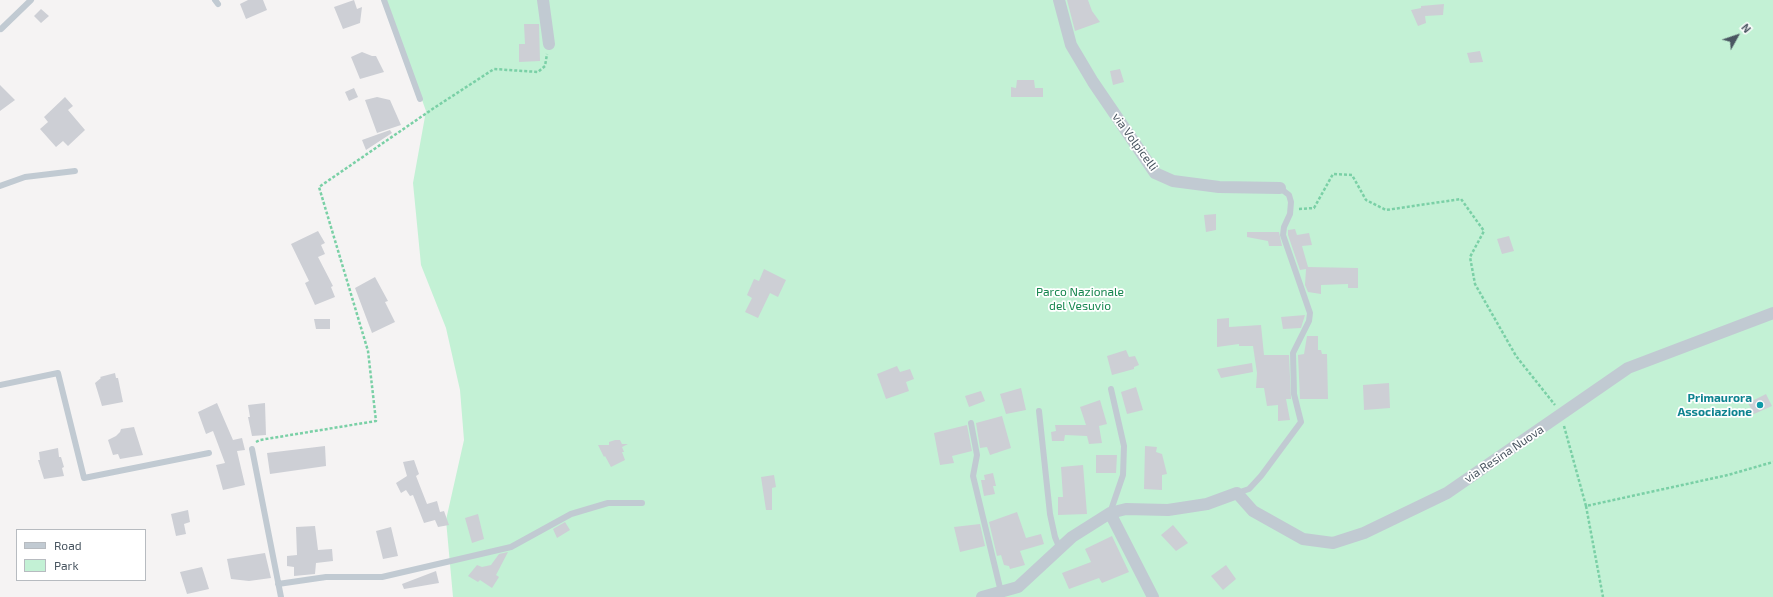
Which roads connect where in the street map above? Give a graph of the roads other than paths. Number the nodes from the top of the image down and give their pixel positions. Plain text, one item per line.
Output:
1 (31, 0) edge
2 (384, 0) edge
3 (543, 0) edge
4 (1059, 0) edge
5 (1, 30) dead end
6 (549, 44) road end
7 (420, 99) dead end
8 (75, 171) dead end
9 (0, 186) edge
10 (1280, 188) joint
11 (1773, 313) edge
12 (0, 385) edge
13 (1111, 389) dead end
14 (1039, 411) dead end
15 (971, 423) dead end
16 (252, 449) road end
17 (208, 453) dead end
18 (1237, 493) junction
19 (642, 502) dead end
20 (1110, 513) junction
21 (1060, 550) junction
22 (278, 584) junction
23 (1001, 592) junction
24 (280, 597) edge
25 (982, 597) edge
26 (1153, 597) edge

1 - 5 lane
2 - 7 lane
3 - 6 street
4 - 10 street, via Volpicelli
8 - 9 lane
10 - 18 lane
11 - 18 street, via Resina Nuova
12 - 17 lane
13 - 20 lane
14 - 21 lane
15 - 23 lane
16 - 22 lane
18 - 20 street
19 - 22 lane
20 - 21 street
20 - 26 street
21 - 23 street
22 - 24 lane
23 - 25 street

